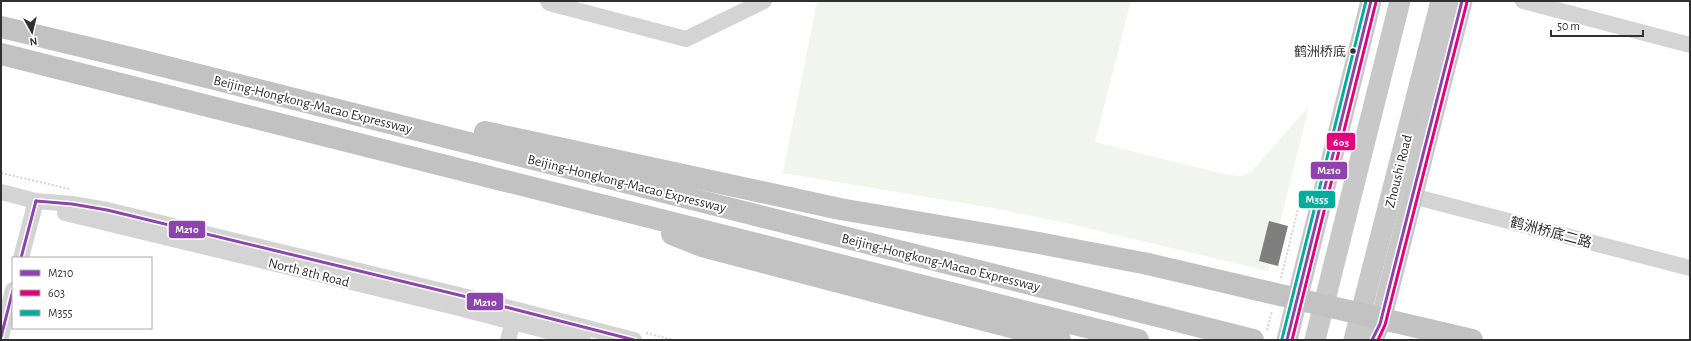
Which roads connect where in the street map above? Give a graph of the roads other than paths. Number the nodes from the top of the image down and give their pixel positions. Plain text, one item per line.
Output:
1 (548, 1) edge
2 (764, 1) edge
3 (1371, 1) edge
4 (1400, 1) edge
5 (1441, 1) edge
6 (1446, 1) edge
7 (1462, 1) edge
8 (1523, 1) edge
9 (1, 27) edge
10 (1690, 45) edge
11 (1, 54) edge
12 (131, 58) junction
13 (1447, 59) junction
14 (1, 192) edge
15 (1412, 196) junction
16 (36, 201) junction
17 (605, 205) junction
18 (21, 257) edge
19 (1690, 268) edge
20 (12, 294) edge
21 (514, 316) junction
22 (1376, 335) edge
23 (1260, 336) edge
24 (1, 337) edge
25 (508, 340) edge
26 (583, 340) edge
27 (634, 340) edge
28 (1060, 340) edge
29 (1138, 340) edge
30 (1287, 340) edge
31 (1315, 340) edge
32 (1354, 340) edge
33 (1444, 340) edge
34 (1472, 340) edge

1 - 2 street
3 - 30 main road
4 - 31 main road
5 - 32 main road, Zhoushi Road
6 - 13 main road
7 - 13 main road
8 - 10 street
9 - 12 highway, Beijing-Hongkong-Macao Expressway
11 - 17 highway, Beijing-Hongkong-Macao Expressway
12 - 23 highway, Beijing-Hongkong-Macao Expressway
12 - 34 highway, bridge
13 - 15 main road
14 - 16 street, North 8th Road
15 - 19 street, 鹤洲桥底二路
15 - 22 main road
16 - 18 street
16 - 21 street, North 8th Road
17 - 28 highway
17 - 29 highway, Beijing-Hongkong-Macao Expressway
20 - 24 street
21 - 25 street
21 - 26 street, North 8th Road
21 - 27 street, North 8th Road
22 - 33 street

